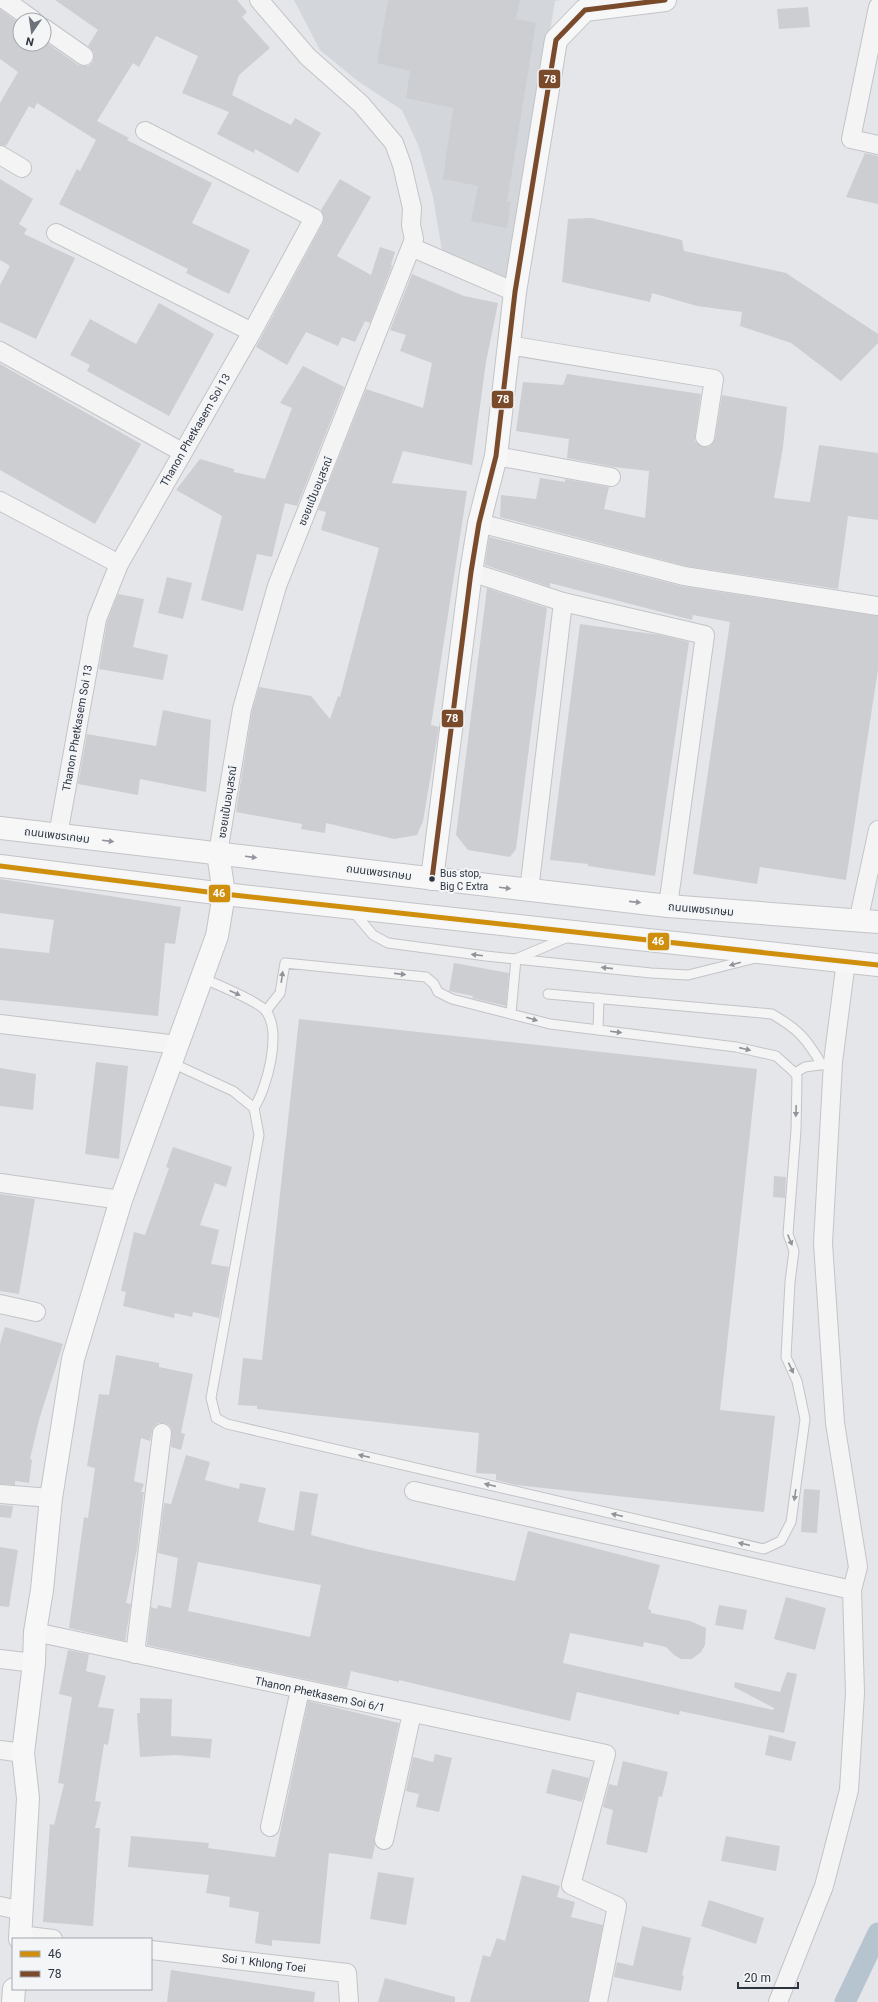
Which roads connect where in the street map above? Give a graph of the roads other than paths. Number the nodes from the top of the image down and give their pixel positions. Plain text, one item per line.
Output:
1 (5, 0) edge
2 (259, 0) edge
3 (664, 0) edge
4 (585, 5) edge
5 (878, 7) edge
6 (22, 12) edge
7 (52, 34) edge
8 (84, 56) dead end
9 (145, 131) dead end
10 (878, 145) edge
11 (0, 155) edge
12 (22, 168) dead end
13 (56, 233) dead end
14 (411, 247) junction
15 (515, 292) junction
16 (252, 332) junction
17 (508, 345) junction
18 (0, 351) edge
19 (705, 437) dead end
20 (182, 452) junction
21 (496, 456) junction
22 (612, 477) dead end
23 (0, 501) edge
24 (479, 523) junction
25 (119, 564) junction
26 (471, 572) junction
27 (563, 602) junction
28 (878, 606) edge
29 (0, 828) edge
30 (878, 830) edge
31 (58, 835) junction
32 (218, 853) junction
33 (0, 866) edge
34 (432, 879) junction
35 (529, 891) junction
36 (224, 894) junction
37 (668, 906) junction
38 (350, 907) junction
39 (868, 922) edge
40 (580, 932) junction
41 (772, 954) junction
42 (516, 958) junction
43 (846, 961) junction
44 (878, 965) edge
45 (202, 978) junction
46 (548, 994) dead end
47 (599, 998) junction
48 (266, 1011) junction
49 (511, 1013) junction
50 (0, 1024) edge
51 (598, 1030) junction
52 (175, 1054) junction
53 (827, 1064) junction
54 (795, 1073) junction
55 (254, 1108) junction
56 (0, 1183) edge
57 (121, 1200) junction
58 (0, 1304) edge
59 (36, 1312) dead end
60 (162, 1433) dead end
61 (414, 1491) dead end
62 (0, 1494) edge
63 (50, 1498) junction
64 (852, 1590) junction
65 (35, 1632) junction
66 (134, 1654) junction
67 (0, 1659) edge
68 (34, 1664) junction
69 (300, 1690) junction
70 (412, 1713) junction
71 (0, 1750) edge
72 (23, 1753) junction
73 (270, 1827) dead end
74 (384, 1840) dead end
75 (0, 1906) edge
76 (23, 1911) junction
77 (20, 1937) edge
78 (36, 1938) edge
79 (152, 1950) edge
80 (14, 1990) edge
81 (13, 2002) edge
82 (349, 2002) edge
83 (598, 2002) edge
84 (778, 2002) edge

1 - 6 street
2 - 14 street, ซอยแป้นอนุสรณ์
3 - 4 street
4 - 15 street
5 - 10 street
7 - 8 street
9 - 16 street, Thanon Phetkasem Soi 13
11 - 12 street
13 - 16 street
14 - 15 street
14 - 32 street, ซอยแป้นอนุสรณ์
15 - 17 street
16 - 20 street, Thanon Phetkasem Soi 13
17 - 19 street
17 - 21 street
18 - 20 street
20 - 25 street, Thanon Phetkasem Soi 13
21 - 22 street
21 - 24 street
23 - 25 street
24 - 26 street
24 - 28 street
25 - 31 street, Thanon Phetkasem Soi 13
26 - 27 street
26 - 34 street
27 - 35 street
27 - 37 street
29 - 31 street, ถนนเพชรเกษม
30 - 39 street
31 -> 32 street, ถนนเพชรเกษม
32 -> 34 street, ถนนเพชรเกษม
32 - 36 street
33 - 36 street
34 -> 35 street, ถนนเพชรเกษม
35 -> 37 street, ถนนเพชรเกษม
36 - 38 street
36 - 45 street
37 - 39 street, ถนนเพชรเกษม
38 - 40 street
42 -> 38 lane
40 - 41 street
40 - 42 lane
41 -> 42 lane
41 - 43 street
42 - 49 lane
43 - 44 street
43 - 53 street
45 -> 48 lane
45 - 52 street
46 - 47 lane
47 - 51 lane
47 - 53 lane
48 -> 49 lane
48 - 55 lane
49 -> 51 lane
50 - 52 street
51 -> 54 lane
52 - 55 lane
52 - 57 street
53 - 54 lane
53 - 64 street
54 -> 55 lane
56 - 57 street
57 - 63 street
58 - 59 street
60 - 66 street
61 - 64 street
62 - 63 street
63 - 65 street
64 - 84 street
65 - 66 street, Thanon Phetkasem Soi 6/1
65 - 68 street
66 - 69 street, Thanon Phetkasem Soi 6/1
67 - 68 street
68 - 72 street
69 - 70 street, Thanon Phetkasem Soi 6/1
69 - 73 street
70 - 74 street
70 - 83 street, Thanon Phetkasem Soi 6/1
71 - 72 street
72 - 76 street
75 - 76 street
76 - 77 street
77 - 78 street
79 - 82 street, Soi 1 Khlong Toei
80 - 81 street

